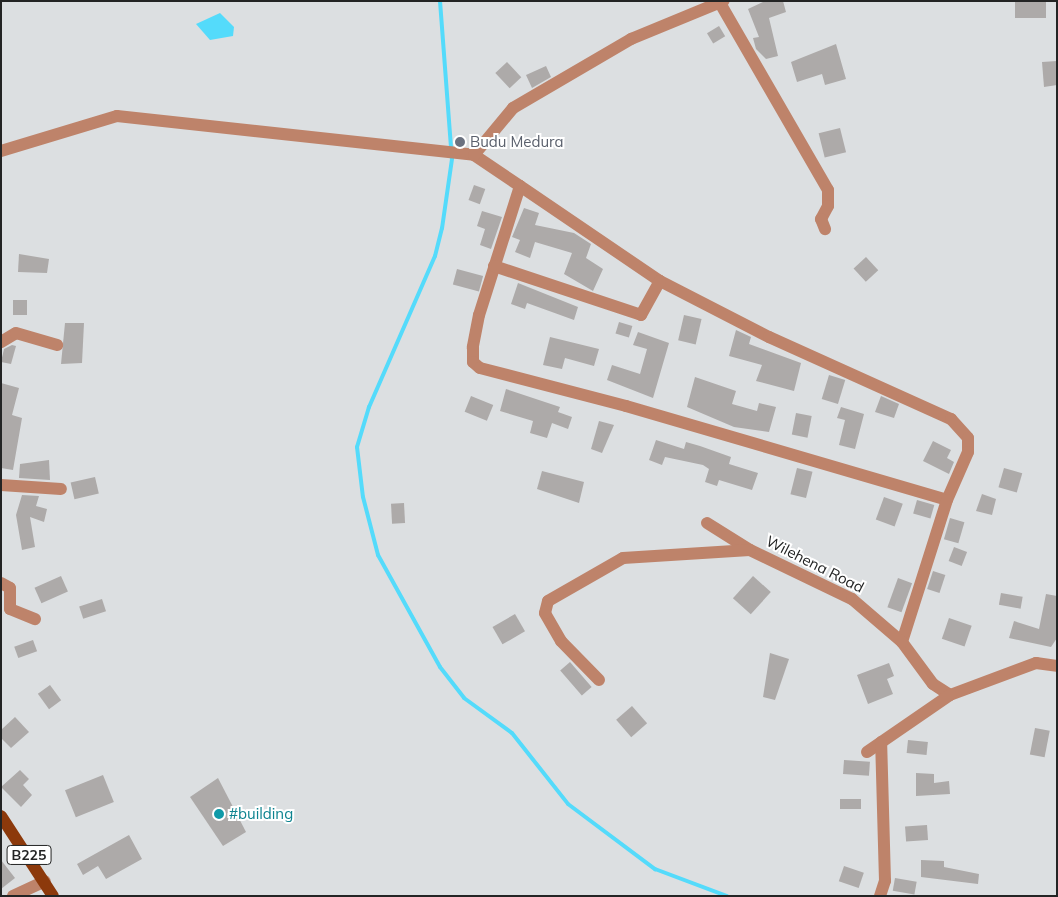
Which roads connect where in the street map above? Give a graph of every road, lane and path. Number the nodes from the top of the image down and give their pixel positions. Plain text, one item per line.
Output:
1 (721, 2) edge
2 (1, 151) edge
3 (474, 155) junction
4 (520, 186) junction
5 (825, 229) dead end
6 (494, 266) junction
7 (660, 281) junction
8 (1, 342) edge
9 (57, 345) dead end
10 (1, 485) edge
11 (61, 489) dead end
12 (947, 500) junction
13 (707, 523) dead end
14 (750, 550) junction
15 (1, 583) edge
16 (36, 619) dead end
17 (902, 642) junction
18 (1057, 666) edge
19 (599, 680) dead end
20 (950, 695) junction
21 (880, 742) junction
22 (867, 752) dead end
23 (1, 816) edge
24 (45, 881) junction
25 (13, 896) edge
26 (53, 896) edge
27 (880, 896) edge

1 - 3 street
1 - 5 street
2 - 3 street
3 - 4 street
4 - 6 street
4 - 7 street
6 - 7 street
6 - 12 street
7 - 12 street
8 - 9 street
10 - 11 street
12 - 17 street
13 - 14 street, Wilehena Road
14 - 17 street, Wilehena Road
14 - 19 street
15 - 16 street
17 - 20 street, Wilehena Road
18 - 20 street
20 - 21 street
21 - 22 street
21 - 27 street
23 - 24 main road, B225
24 - 25 street
24 - 26 main road, B225

